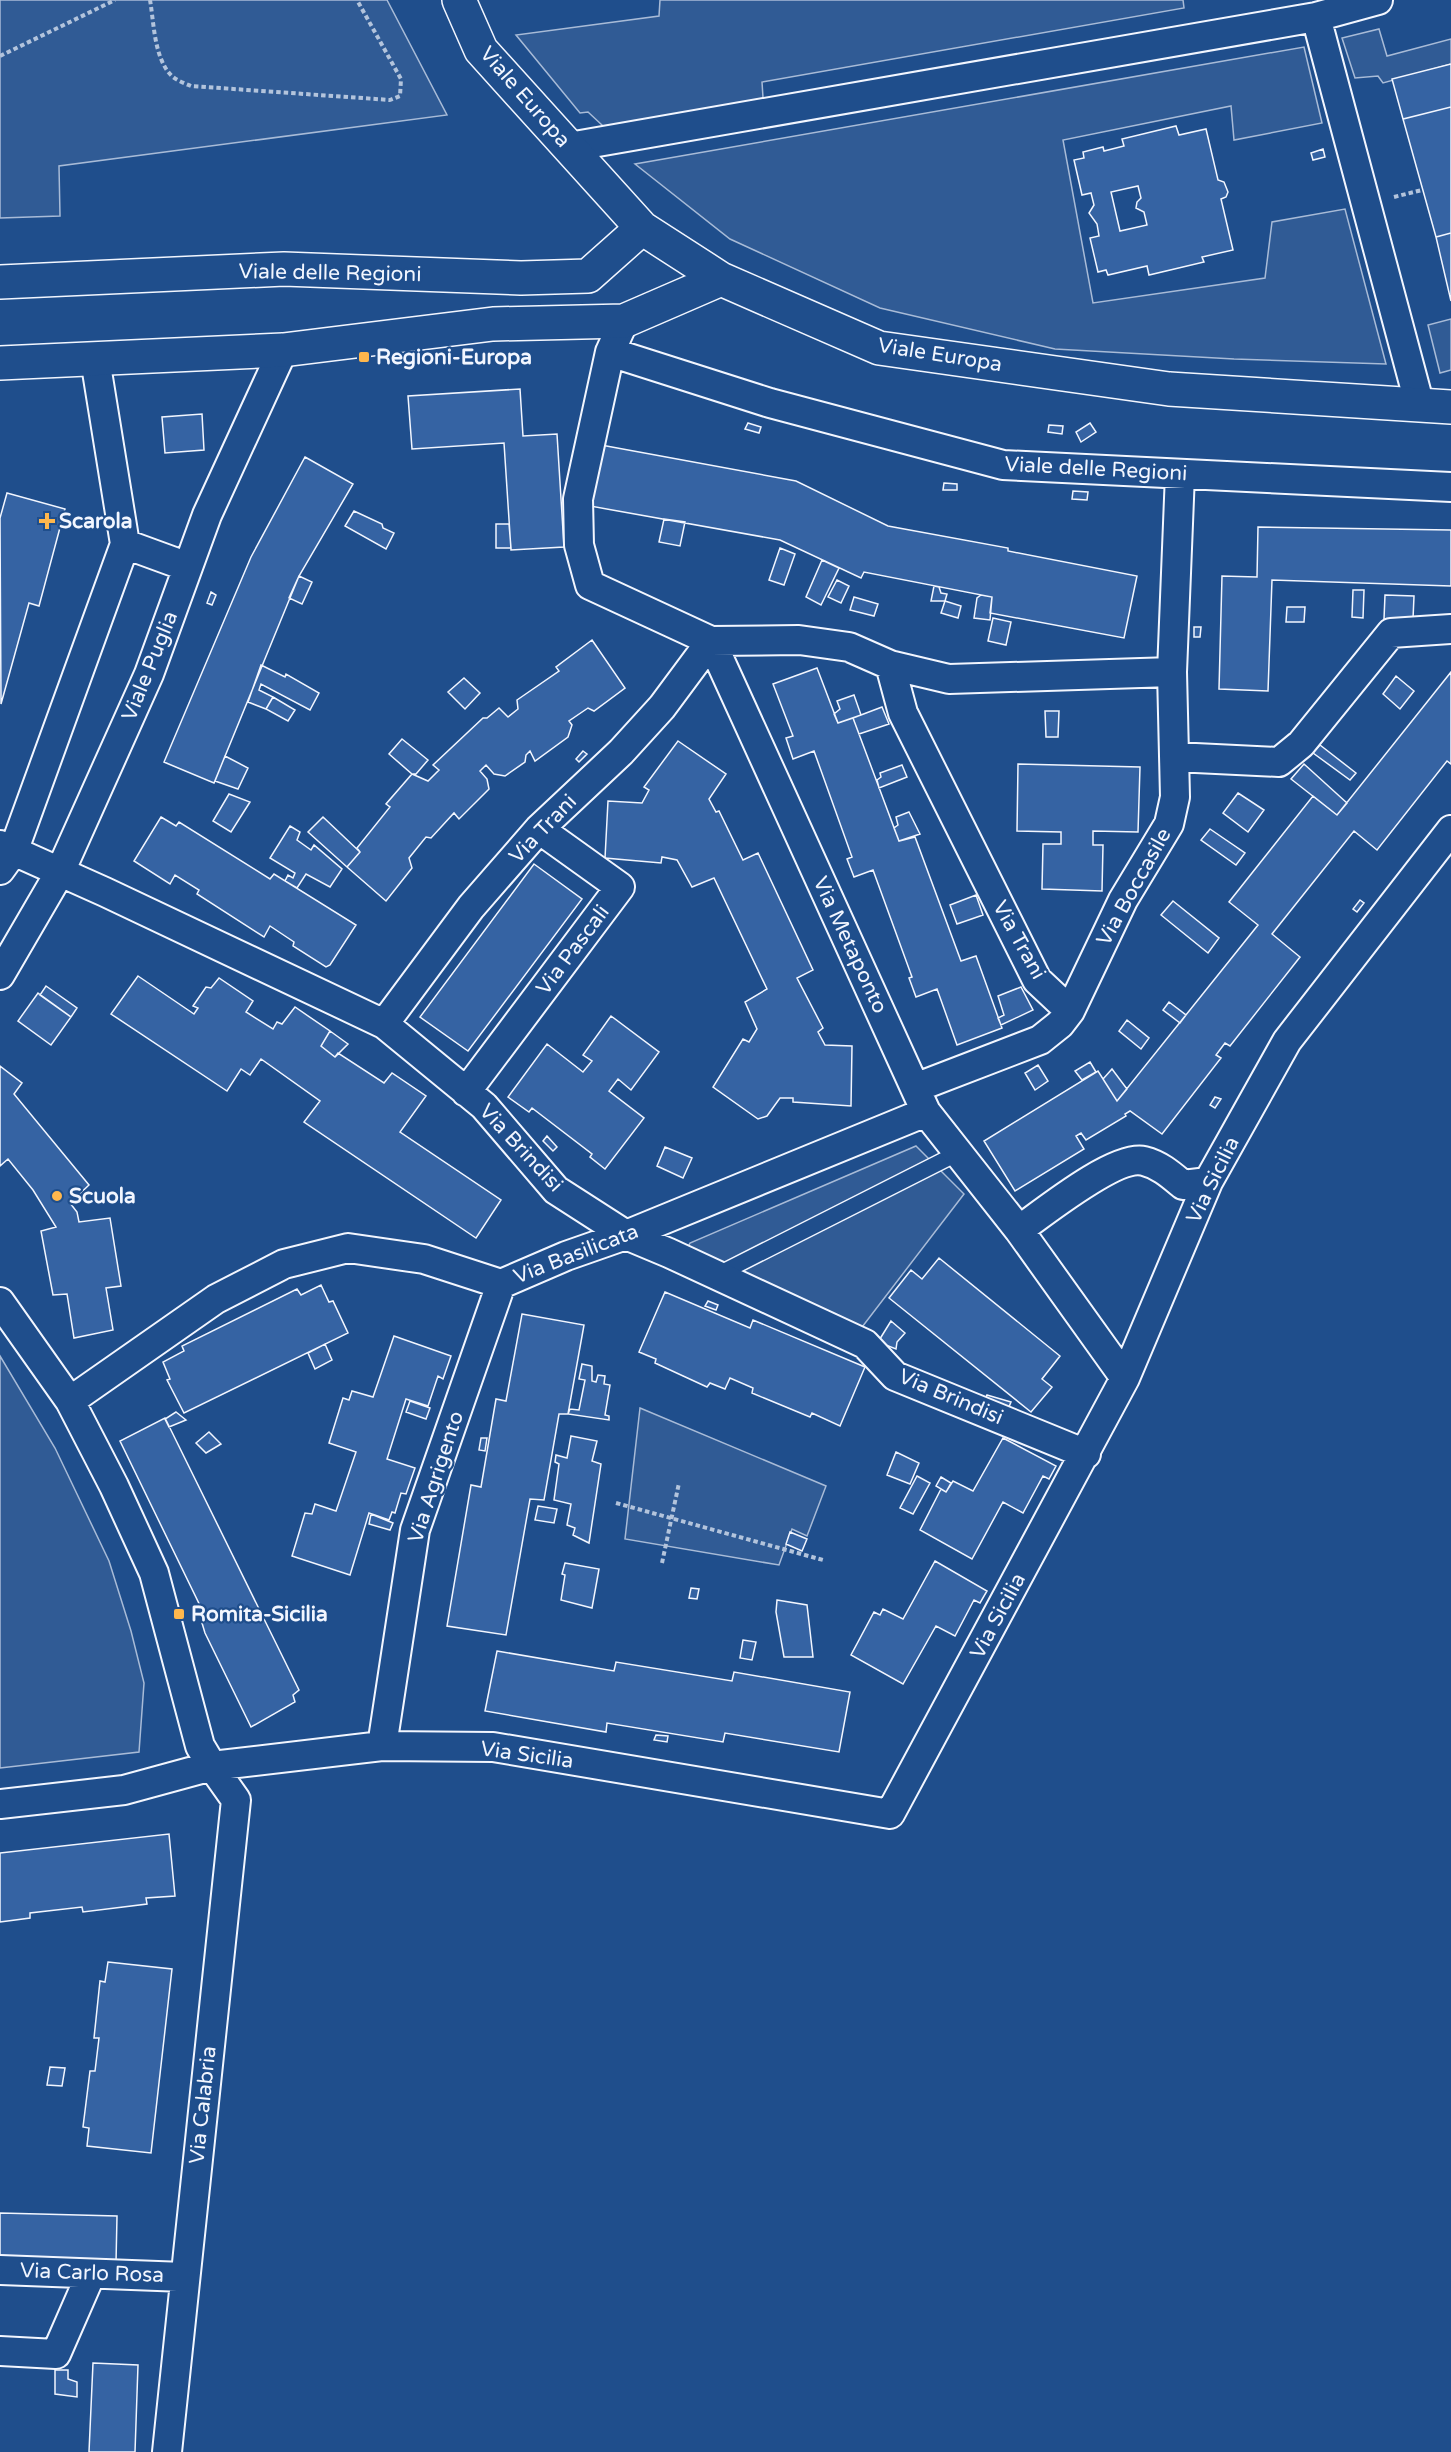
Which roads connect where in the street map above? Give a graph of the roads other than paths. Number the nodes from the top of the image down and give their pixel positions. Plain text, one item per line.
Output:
1 (459, 0) edge
2 (1378, 0) edge
3 (1316, 17) junction
4 (569, 147) junction
5 (642, 228) junction
6 (721, 279) junction
7 (0, 282) edge
8 (624, 321) junction
9 (283, 350) junction
10 (610, 352) junction
11 (95, 359) junction
12 (0, 363) edge
13 (1435, 406) edge
14 (1180, 474) junction
15 (1451, 486) edge
16 (125, 544) junction
17 (188, 567) junction
18 (1451, 629) edge
19 (711, 641) junction
20 (890, 666) junction
21 (1172, 672) junction
22 (1175, 757) junction
23 (539, 829) junction
24 (1451, 830) edge
25 (4, 856) edge
26 (60, 872) junction
27 (0, 975) edge
28 (1070, 1011) junction
29 (384, 1024) junction
30 (466, 1092) junction
31 (921, 1100) junction
32 (958, 1153) junction
33 (1208, 1182) junction
34 (1019, 1230) junction
35 (626, 1235) junction
36 (717, 1275) junction
37 (501, 1284) junction
38 (0, 1302) edge
39 (1125, 1378) junction
40 (70, 1401) junction
41 (1086, 1454) junction
42 (382, 1746) junction
43 (212, 1766) junction
44 (0, 1804) edge
45 (0, 2270) edge
46 (91, 2274) junction
47 (184, 2277) junction
48 (0, 2351) edge
49 (167, 2452) edge

1 - 4 street, Viale Europa
2 - 3 street
3 - 4 street
3 - 13 street
4 - 5 street, Viale Europa
5 - 6 street, Viale Europa
5 - 7 street, Viale delle Regioni
6 - 8 street
6 - 13 street, Viale Europa
8 - 9 street
8 - 10 street
9 - 11 street
9 - 17 street, Viale Puglia
10 - 14 street, Viale delle Regioni
10 - 19 street
11 - 12 street
11 - 16 street
14 - 15 street, Viale delle Regioni
14 - 21 street, Via Boccasile
16 - 17 street
16 - 25 street
17 - 26 street, Viale Puglia
18 - 22 street
19 - 20 street
19 - 23 street, Via Trani
19 - 31 street, Via Metaponto
20 - 21 street
20 - 28 street, Via Trani
21 - 22 street, Via Boccasile
22 - 28 street, Via Boccasile
23 - 29 street, Via Trani
23 - 30 street, Via Pascali
24 - 33 street, Via Sicilia
25 - 26 street, Via Brindisi
26 - 27 street, Viale Puglia
26 - 29 street, Via Brindisi
28 - 31 street, Via Boccasile
29 - 30 street, Via Brindisi
30 - 35 street, Via Brindisi
31 - 32 street, Via Metaponto
31 - 35 street, Via Basilicata
32 - 34 street, Via Metaponto
32 - 36 lane
33 - 34 street
33 - 39 street, Via Sicilia
34 - 39 street, Via Metaponto
35 - 36 street, Via Brindisi
35 - 37 street, Via Basilicata
36 - 41 street, Via Brindisi
37 - 40 street, Via Basilicata
37 - 42 street, Via Agrigento
38 - 40 street, Via Calabria
39 - 41 street, Via Sicilia
40 - 43 street, Via Calabria
41 - 42 street, Via Sicilia
42 - 43 street, Via Sicilia
43 - 44 street, Via Sicilia
43 - 47 street, Via Calabria
45 - 46 street, Via Carlo Rosa
46 - 47 street, Via Carlo Rosa
46 - 48 street
47 - 49 street, Via Calabria

